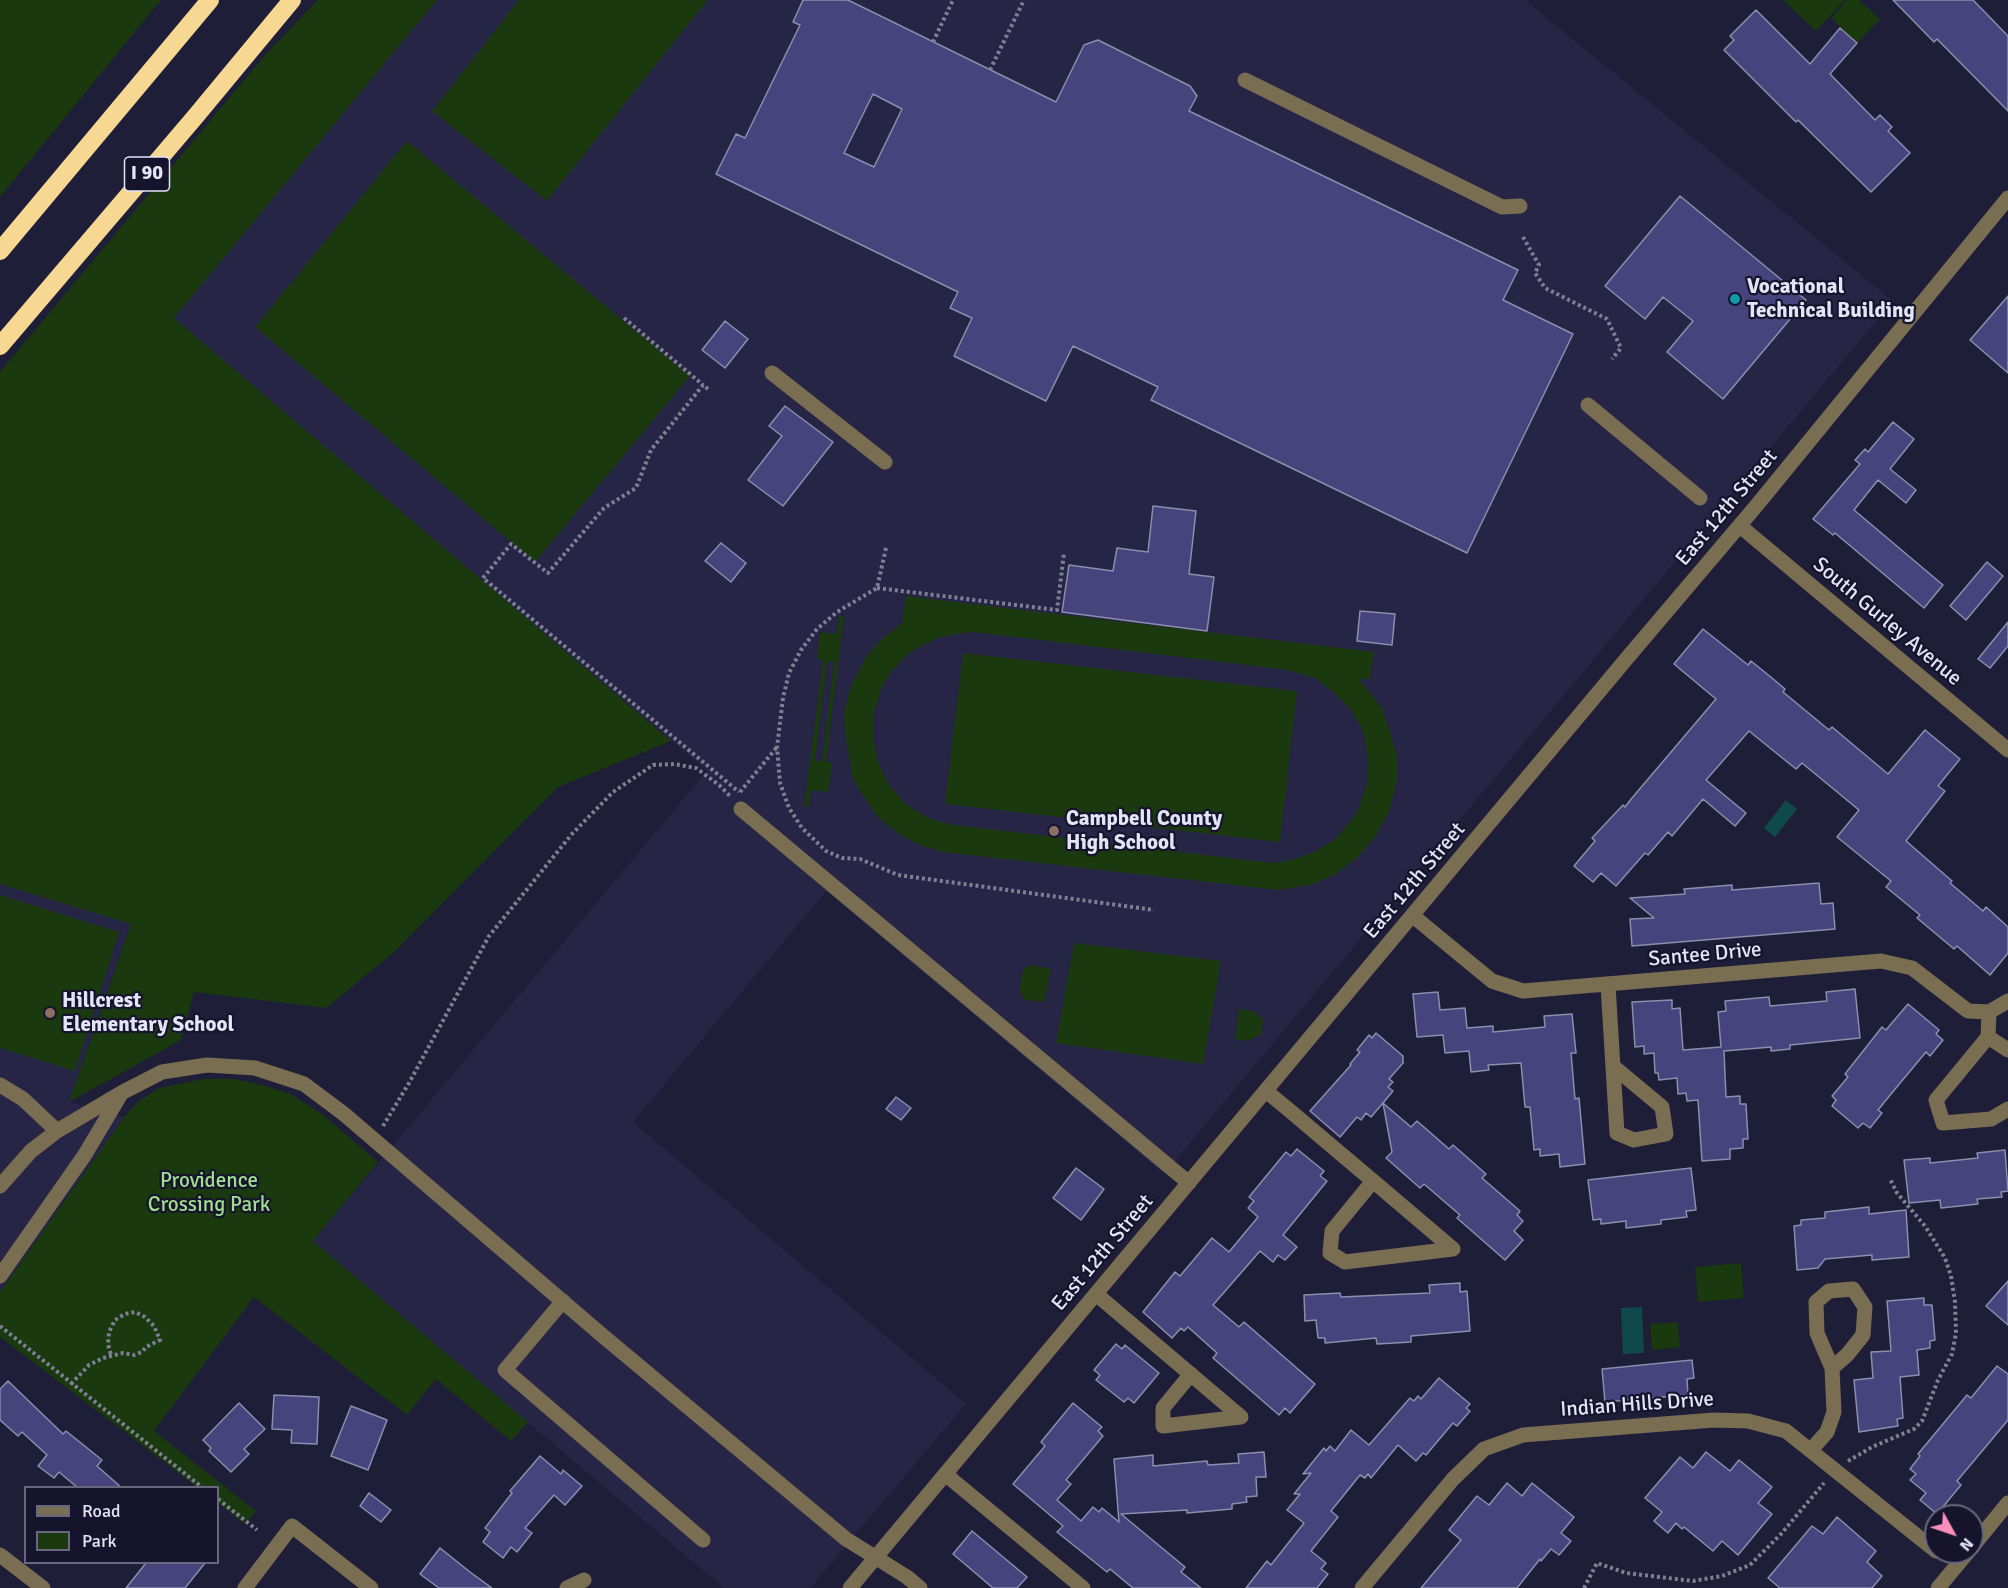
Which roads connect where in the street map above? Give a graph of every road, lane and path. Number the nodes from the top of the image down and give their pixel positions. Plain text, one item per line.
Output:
1 (197, 0) edge
2 (210, 0) edge
3 (292, 0) edge
4 (304, 0) edge
5 (953, 0) edge
6 (1024, 0) edge
7 (933, 42) dead end
8 (990, 70) dead end
9 (1245, 80) dead end
10 (195, 117) junction
11 (2008, 198) edge
12 (1520, 206) dead end
13 (33, 213) junction
14 (1523, 237) dead end
15 (0, 251) edge
16 (624, 318) dead end
17 (0, 346) edge
18 (1612, 359) dead end
19 (772, 373) dead end
20 (703, 385) junction
21 (708, 389) dead end
22 (1588, 405) dead end
23 (885, 462) dead end
24 (1700, 498) dead end
25 (1740, 526) junction
26 (886, 548) dead end
27 (1064, 553) dead end
28 (877, 588) junction
29 (777, 747) junction
30 (2008, 750) edge
31 (740, 793) junction
32 (745, 804) junction
33 (1154, 910) dead end
34 (1413, 916) junction
35 (1608, 985) junction
36 (2008, 1002) edge
37 (1989, 1012) junction
38 (1988, 1037) junction
39 (2008, 1050) edge
40 (1614, 1067) junction
41 (0, 1085) edge
42 (1266, 1091) junction
43 (123, 1092) junction
44 (2008, 1108) edge
45 (57, 1131) junction
46 (374, 1140) junction
47 (1890, 1179) dead end
48 (1373, 1181) junction
49 (1189, 1183) junction
50 (0, 1186) edge
51 (0, 1276) edge
52 (1096, 1294) junction
53 (563, 1301) junction
54 (0, 1326) edge
55 (111, 1355) junction
56 (1832, 1368) junction
57 (1191, 1374) junction
58 (71, 1384) junction
59 (1811, 1450) junction
60 (1848, 1461) dead end
61 (945, 1474) junction
62 (1828, 1480) dead end
63 (200, 1486) edge
64 (219, 1500) edge
65 (2008, 1503) edge
66 (257, 1530) dead end
67 (1984, 1532) edge
68 (703, 1540) dead end
69 (1924, 1542) edge
70 (0, 1555) edge
71 (875, 1558) junction
72 (1952, 1564) edge
73 (1958, 1564) edge
74 (1956, 1567) junction
75 (584, 1580) dead end
76 (43, 1588) edge
77 (245, 1588) edge
78 (371, 1588) edge
79 (567, 1588) edge
80 (850, 1588) edge
81 (920, 1588) edge
82 (1083, 1588) edge
83 (1362, 1588) edge
84 (1584, 1588) edge
85 (1938, 1588) edge

1 - 13 highway
2 - 13 highway
3 - 10 highway, I 90
4 - 10 highway, I 90
5 - 7 path
6 - 8 path
9 - 12 street
10 - 17 highway, I 90
11 - 25 street, East 12th Street
13 - 15 highway
14 - 18 path
16 - 20 path
19 - 23 street
20 - 21 path
20 - 31 path
22 - 24 street
25 - 30 street, South Gurley Avenue
25 - 34 street, East 12th Street
26 - 28 path
27 - 28 path
28 - 29 path
29 - 31 path
29 - 33 path
31 - 32 path
32 - 46 path
32 - 49 street
34 - 35 street, Santee Drive
34 - 42 street, East 12th Street
35 - 37 street, Santee Drive
35 - 40 street
36 - 37 street
37 - 38 street
38 - 39 street
38 - 44 street
40 - 40 street
41 - 45 street
42 - 48 street
42 - 49 street, East 12th Street
43 - 45 street
43 - 46 street
43 - 51 street
45 - 50 street
46 - 53 street
47 - 60 path
48 - 48 street
49 - 52 street, East 12th Street
52 - 57 street
52 - 61 street, East 12th Street
53 - 68 street
53 - 71 street
54 - 58 path
55 - 55 path
55 - 58 path
56 - 56 street
56 - 59 street
57 - 57 street
58 - 63 path
59 - 69 street, Indian Hills Drive
59 - 83 street, Indian Hills Drive
61 - 71 street, East 12th Street
61 - 82 street
62 - 84 path
64 - 66 path
65 - 67 street
70 - 76 street
71 - 80 street, East 12th Street
71 - 81 street
72 - 74 street, Indian Hills Drive
73 - 74 street
74 - 85 street
75 - 79 street
77 - 78 street

